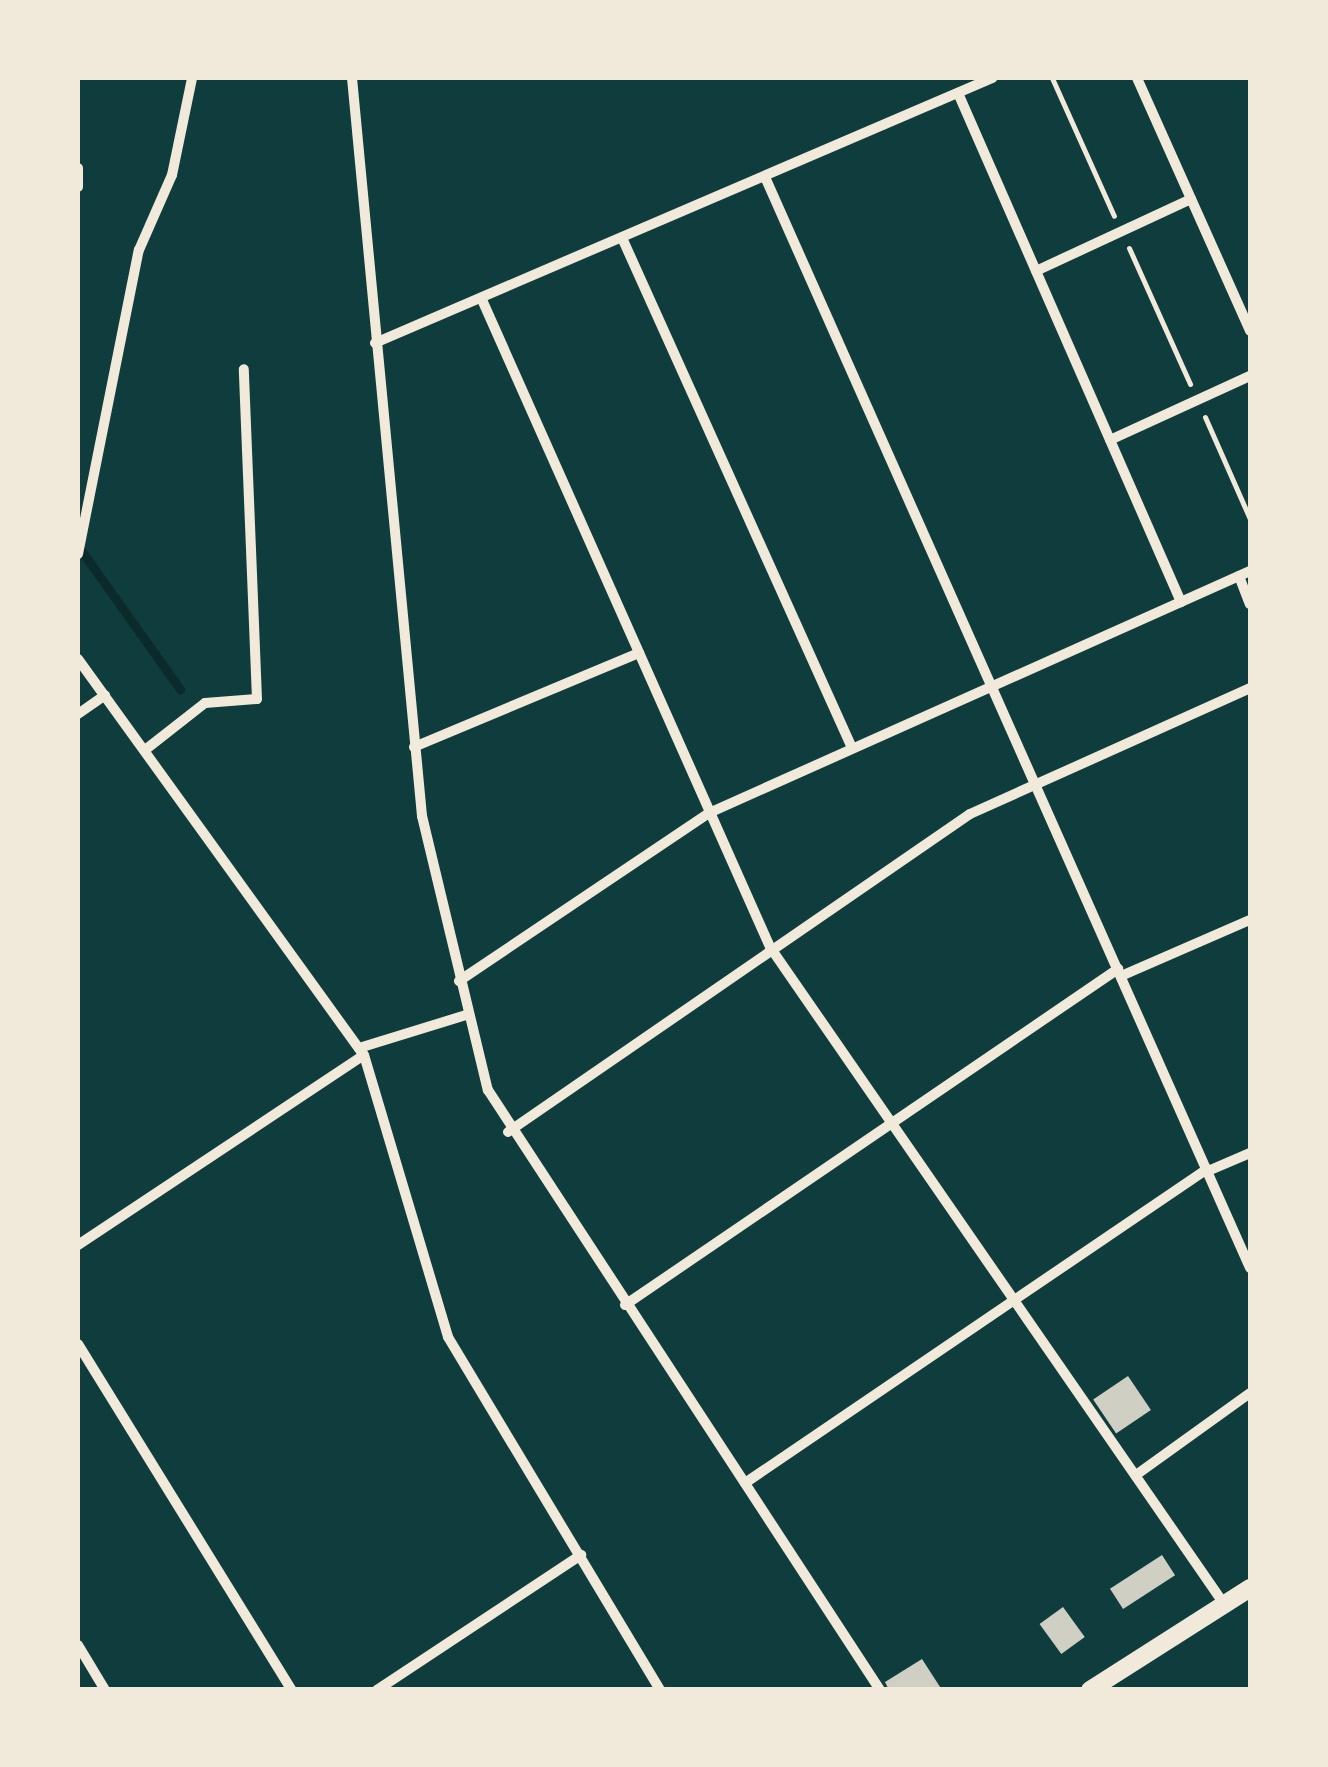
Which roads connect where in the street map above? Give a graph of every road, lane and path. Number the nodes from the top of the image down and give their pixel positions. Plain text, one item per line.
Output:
1 (192, 78) edge
2 (352, 78) edge
3 (992, 78) edge
4 (1052, 78) edge
5 (1137, 78) edge
6 (958, 93) junction
7 (78, 168) edge
8 (765, 177) junction
9 (78, 187) edge
10 (1191, 199) junction
11 (1121, 231) junction
12 (623, 240) junction
13 (1036, 270) junction
14 (483, 302) junction
15 (1250, 331) edge
16 (375, 343) junction
17 (244, 369) dead end
18 (1250, 376) edge
19 (1197, 400) junction
20 (1110, 440) junction
21 (1250, 520) edge
22 (78, 554) edge
23 (1245, 574) edge
24 (1181, 602) junction
25 (1250, 604) edge
26 (639, 653) junction
27 (78, 659) edge
28 (988, 687) junction
29 (1250, 688) edge
30 (106, 694) junction
31 (78, 714) edge
32 (414, 747) junction
33 (852, 748) junction
34 (145, 750) junction
35 (1033, 784) junction
36 (709, 813) junction
37 (1250, 920) edge
38 (770, 947) junction
39 (1120, 972) junction
40 (459, 980) junction
41 (466, 1016) junction
42 (362, 1051) junction
43 (893, 1122) junction
44 (508, 1132) junction
45 (1250, 1152) edge
46 (1208, 1170) junction
47 (78, 1244) edge
48 (1250, 1268) edge
49 (1014, 1297) junction
50 (625, 1304) junction
51 (78, 1344) edge
52 (1250, 1392) edge
53 (1136, 1475) junction
54 (744, 1484) junction
55 (581, 1556) junction
56 (1250, 1588) edge
57 (1224, 1604) junction
58 (78, 1645) edge
59 (105, 1690) edge
60 (292, 1690) edge
61 (377, 1690) edge
62 (660, 1690) edge
63 (880, 1690) edge
64 (1090, 1690) edge

1 - 22 street
2 - 16 street
3 - 6 street
4 - 11 path
5 - 10 street
6 - 8 street
6 - 13 street
7 - 9 street
8 - 12 street
8 - 28 street
10 - 11 street
10 - 15 street
11 - 13 street
11 - 19 path
12 - 14 street
12 - 33 street
13 - 20 street
14 - 16 street
14 - 26 street
16 - 32 street
17 - 34 street
18 - 19 street
19 - 20 street
19 - 21 path
20 - 24 street
23 - 24 street
23 - 25 street
24 - 28 street
26 - 32 street
26 - 36 street
27 - 30 street
28 - 33 street
28 - 35 street
29 - 35 street
30 - 31 street
30 - 34 street
32 - 40 street
33 - 36 street
34 - 42 street
35 - 38 street
35 - 39 street
36 - 38 street
36 - 40 street
37 - 39 street
38 - 43 street
38 - 44 street
39 - 43 street
39 - 46 street
40 - 41 street
41 - 42 street
41 - 44 street
42 - 47 street
42 - 55 street
43 - 49 street
43 - 50 street
44 - 50 street
45 - 46 street
46 - 48 street
46 - 49 street
49 - 53 street
49 - 54 street
50 - 54 street
51 - 60 street
52 - 53 street
53 - 57 street
54 - 63 street
55 - 61 street
55 - 62 street
56 - 57 street
57 - 64 street
58 - 59 street

